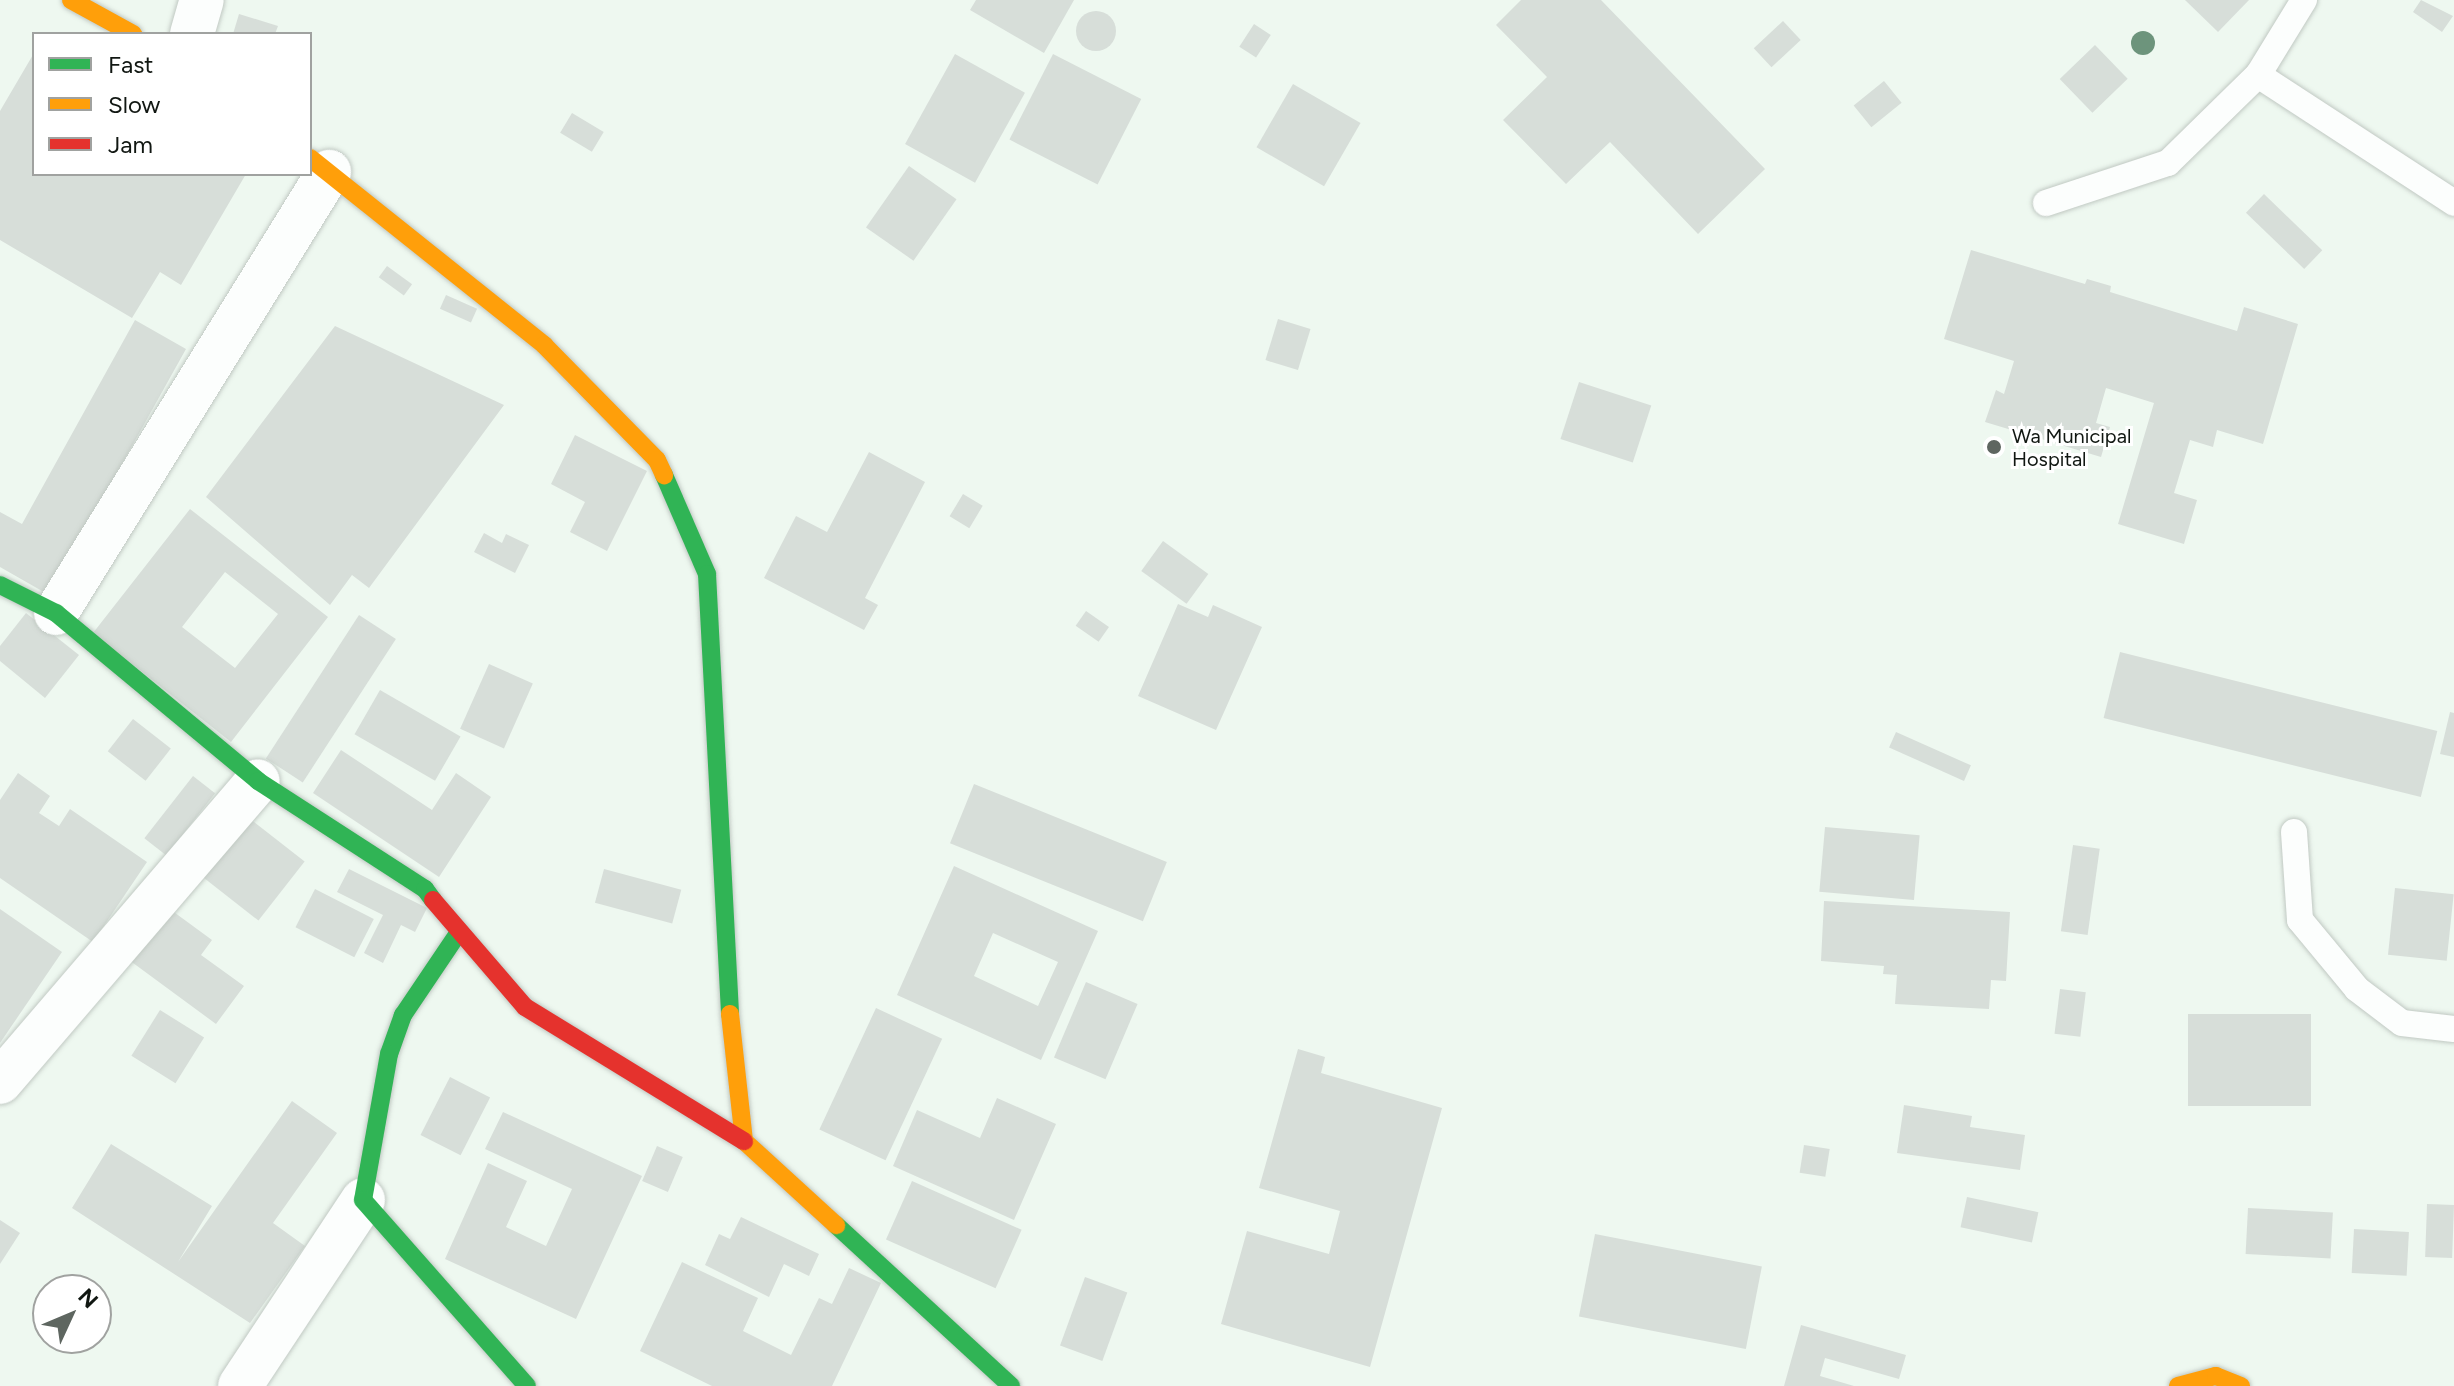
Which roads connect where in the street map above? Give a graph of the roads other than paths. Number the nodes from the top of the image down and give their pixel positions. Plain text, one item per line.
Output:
1 (71, 0) edge
2 (202, 0) edge
3 (2304, 0) edge
4 (129, 32) edge
5 (193, 32) edge
6 (2258, 75) junction
7 (320, 165) edge
8 (2046, 203) dead end
9 (2454, 203) edge
10 (0, 585) edge
11 (56, 613) junction
12 (258, 781) junction
13 (2294, 832) dead end
14 (457, 935) junction
15 (2454, 1029) edge
16 (0, 1082) edge
17 (744, 1141) junction
18 (363, 1200) junction
19 (240, 1386) edge
20 (527, 1386) edge
21 (1011, 1386) edge
22 (2178, 1386) edge
23 (2241, 1386) edge

1 - 4 street
2 - 5 street
3 - 6 lane
6 - 8 lane
6 - 9 lane
7 - 11 street
7 - 17 street
10 - 11 street
11 - 12 street
12 - 14 street
12 - 16 street
13 - 15 lane
14 - 17 street
14 - 18 street
17 - 21 street
18 - 19 street
18 - 20 street
22 - 23 street

